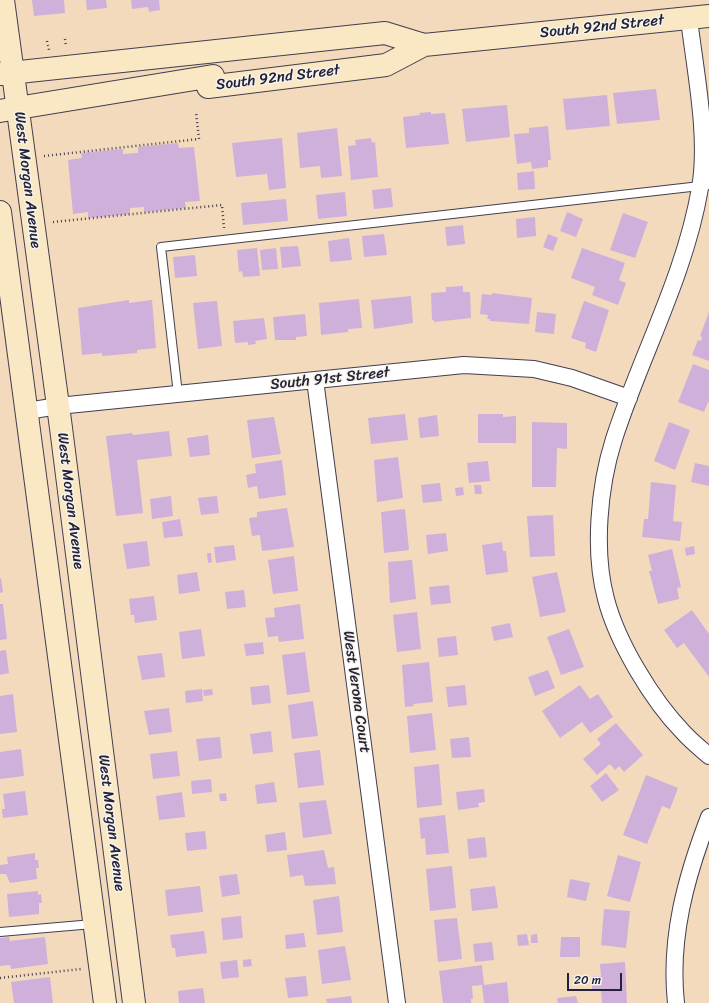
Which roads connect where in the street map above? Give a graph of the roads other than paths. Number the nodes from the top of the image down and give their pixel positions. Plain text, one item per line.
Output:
1 (3, 0) edge
2 (699, 17) edge
3 (424, 45) junction
4 (7, 73) edge
5 (9, 110) edge
6 (705, 186) edge
7 (1, 219) edge
8 (42, 222) junction
9 (315, 380) junction
10 (178, 394) junction
11 (630, 398) junction
12 (58, 406) junction
13 (27, 411) junction
14 (709, 756) edge
15 (109, 808) junction
16 (80, 812) junction
17 (709, 818) edge
18 (94, 924) junction
19 (0, 932) edge
20 (105, 1003) edge
21 (134, 1003) edge
22 (397, 1003) edge
23 (676, 1003) edge

1 - 4 street, West Morgan Avenue
2 - 3 street, South 92nd Street
2 - 6 street
3 - 4 street, South 92nd Street
3 - 5 street, South 92nd Street
4 - 5 street, West Morgan Avenue
5 - 8 street, West Morgan Avenue
6 - 10 lane
6 - 11 street
7 - 8 street
7 - 13 street, West Morgan Avenue
8 - 12 street, West Morgan Avenue
9 - 10 street, South 91st Street
9 - 11 street, South 91st Street
9 - 22 street, West Verona Court
10 - 12 street, South 91st Street
11 - 14 street
12 - 13 street, South 91st Street
12 - 15 street, West Morgan Avenue
13 - 16 street, West Morgan Avenue
15 - 16 street
15 - 21 street, West Morgan Avenue
16 - 18 street, West Morgan Avenue
17 - 23 street
18 - 19 lane
18 - 20 street, West Morgan Avenue

